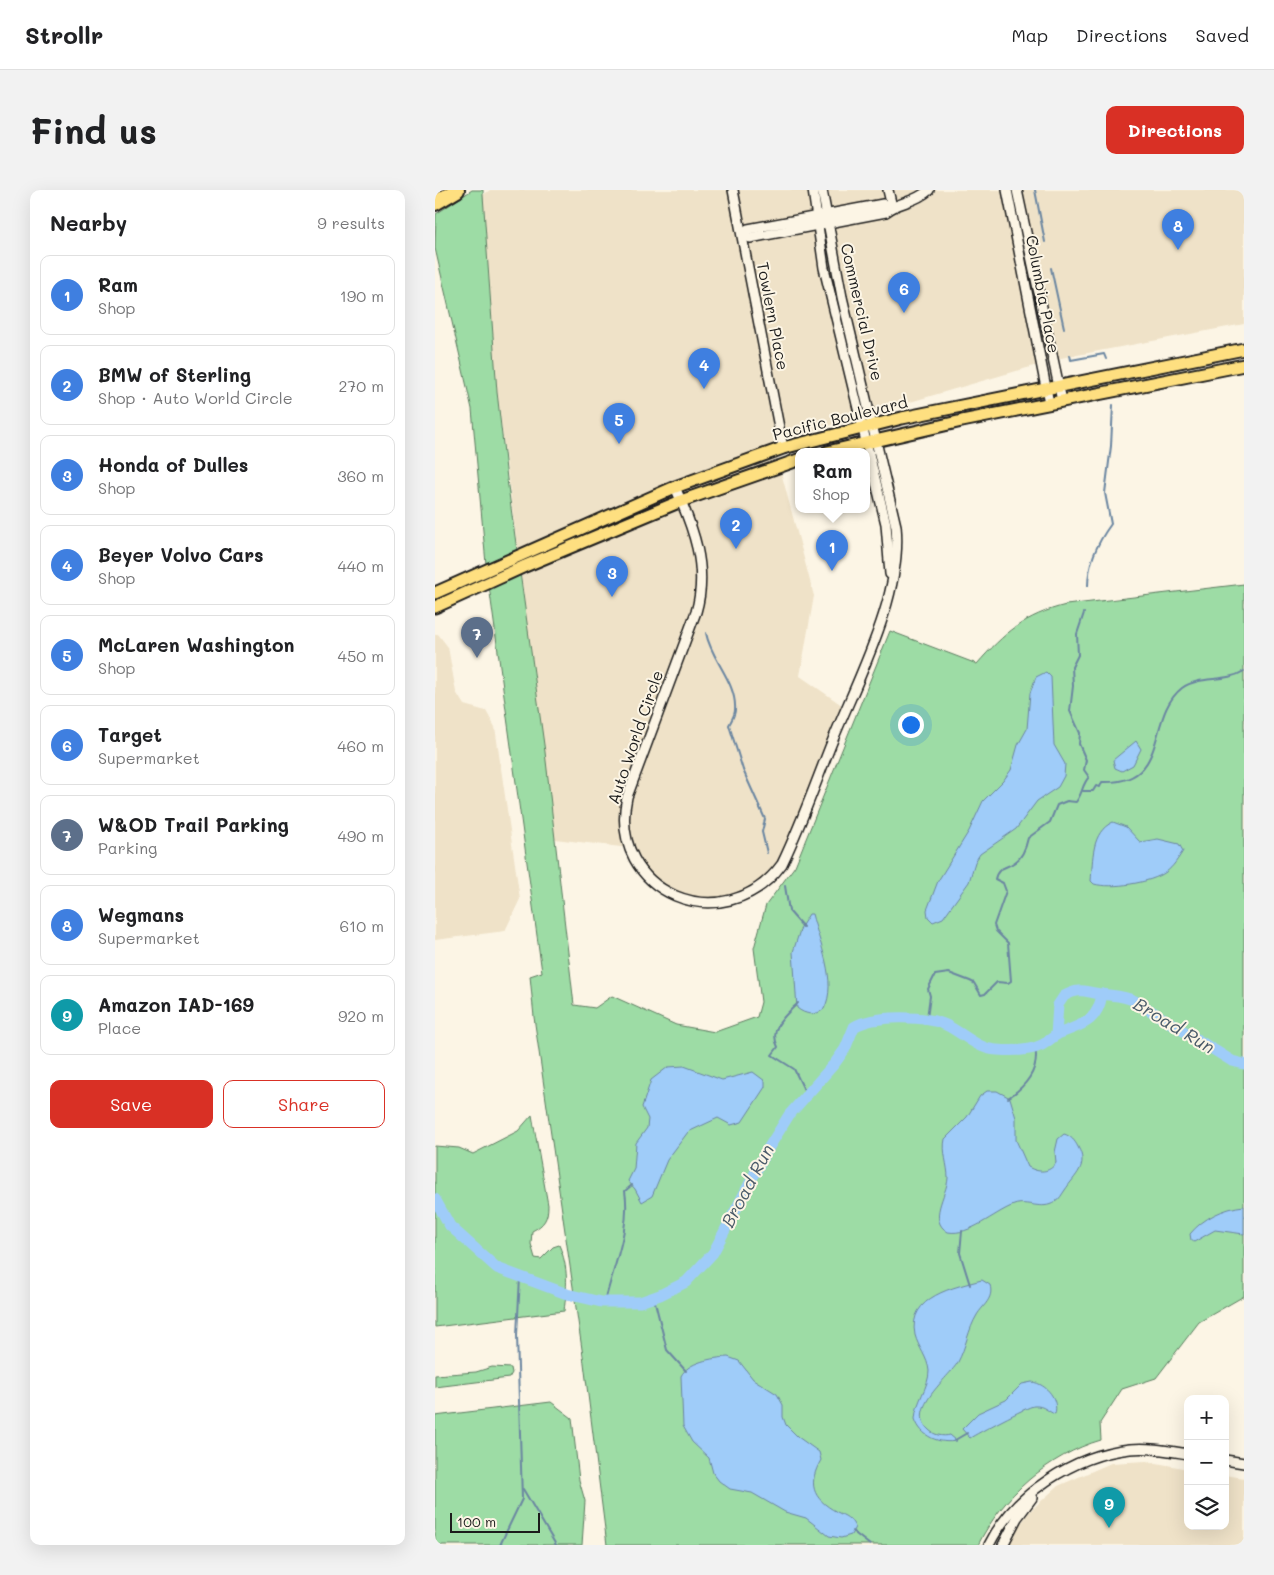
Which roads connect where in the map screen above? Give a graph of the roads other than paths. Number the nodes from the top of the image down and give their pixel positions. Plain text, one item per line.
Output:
1 (451, 190) edge
2 (457, 190) edge
3 (733, 190) edge
4 (813, 190) edge
5 (822, 190) edge
6 (888, 190) edge
7 (929, 190) edge
8 (1007, 190) edge
9 (1017, 190) edge
10 (435, 202) edge
11 (892, 207) junction
12 (820, 219) junction
13 (827, 224) junction
14 (742, 234) junction
15 (1241, 349) edge
16 (1244, 365) edge
17 (1052, 387) junction
18 (1062, 401) junction
19 (1049, 403) junction
20 (867, 426) junction
21 (871, 441) junction
22 (783, 448) junction
23 (843, 448) edge
24 (795, 461) edge
25 (675, 488) junction
26 (681, 501) junction
27 (524, 560) junction
28 (435, 593) edge
29 (435, 607) edge
30 (1184, 1454) edge
31 (1229, 1461) edge
32 (1244, 1463) edge
33 (1039, 1488) junction
34 (989, 1545) edge
35 (1003, 1545) edge

1 - 10 highway
2 - 10 highway
3 - 14 street, Towlern Place
4 - 12 street, Commercial Drive
5 - 12 street, Commercial Drive
6 - 11 street
7 - 11 street
8 - 17 street, Columbia Place
9 - 17 street, Columbia Place
11 - 12 street
11 - 13 street
12 - 13 street
12 - 14 street
12 - 20 street, Commercial Drive
13 - 20 street, Commercial Drive
14 - 22 street, Towlern Place
15 - 17 main road, Pacific Boulevard
16 - 18 main road, Pacific Boulevard
17 - 18 street, Columbia Place
17 - 19 street, Columbia Place
17 - 20 main road, Pacific Boulevard
18 - 19 main road, Pacific Boulevard
19 - 21 main road, Pacific Boulevard
20 - 21 street, Auto World Circle
20 - 22 main road, Pacific Boulevard
21 - 23 main road, Pacific Boulevard
21 - 26 street, Auto World Circle
22 - 25 main road, Pacific Boulevard
24 - 26 main road, Pacific Boulevard
25 - 26 street, Auto World Circle
25 - 27 main road, Pacific Boulevard
26 - 27 main road, Pacific Boulevard
27 - 28 main road, Pacific Boulevard
27 - 29 main road, Pacific Boulevard
30 - 33 street
31 - 32 street
33 - 34 street
33 - 35 street

